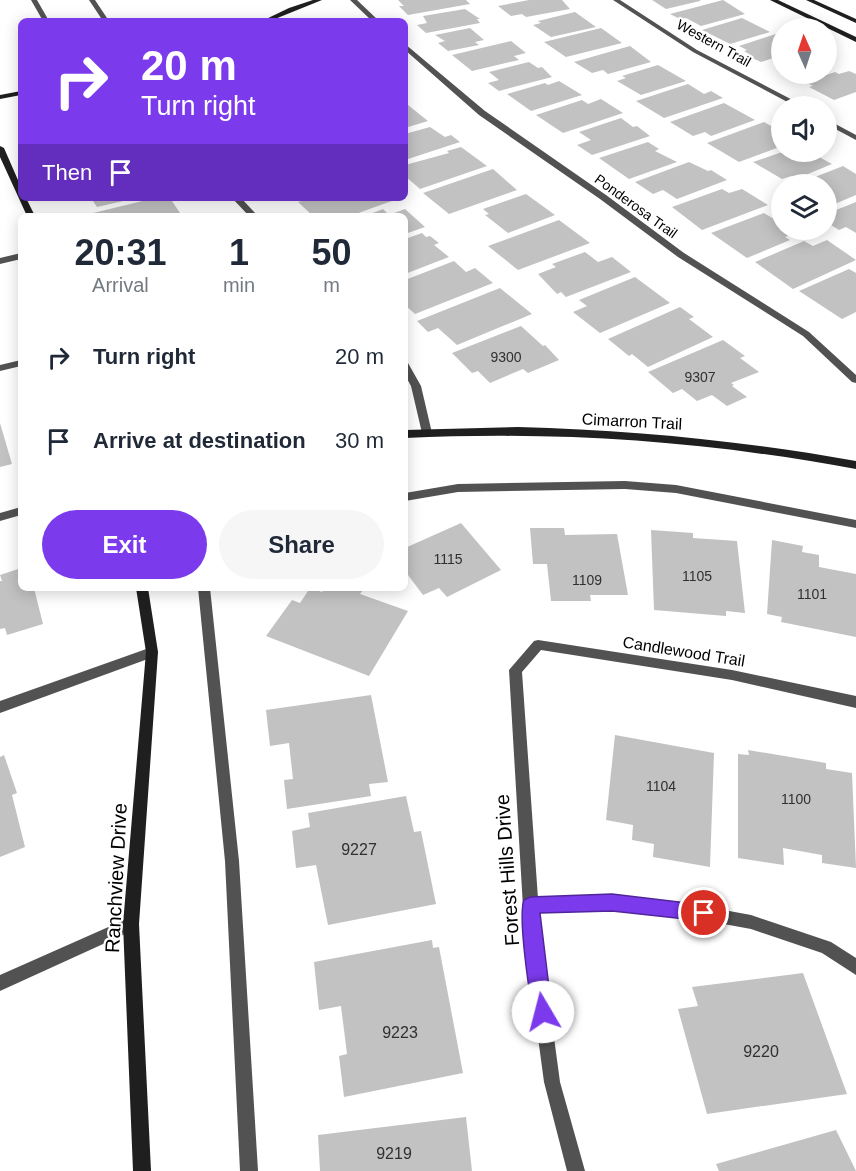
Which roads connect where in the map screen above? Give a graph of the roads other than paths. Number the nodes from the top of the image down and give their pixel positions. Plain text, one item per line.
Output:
1 (34, 0) edge
2 (92, 0) edge
3 (319, 0) edge
4 (352, 0) edge
5 (616, 0) edge
6 (773, 0) edge
7 (809, 0) edge
8 (44, 18) edge
9 (104, 18) edge
10 (272, 18) edge
11 (373, 18) edge
12 (856, 21) edge
13 (856, 40) edge
14 (408, 49) edge
15 (18, 94) edge
16 (781, 96) edge
17 (0, 97) edge
18 (837, 127) edge
19 (856, 138) edge
20 (0, 148) edge
21 (4, 169) edge
22 (18, 191) edge
23 (239, 201) edge
24 (251, 213) edge
25 (18, 257) edge
26 (0, 261) edge
27 (18, 364) edge
28 (0, 368) edge
29 (408, 371) edge
30 (856, 380) edge
31 (427, 433) junction
32 (408, 434) edge
33 (856, 465) edge
34 (408, 496) edge
35 (18, 512) edge
36 (0, 517) edge
37 (856, 524) edge
38 (143, 591) edge
39 (204, 591) edge
40 (153, 652) junction
41 (514, 670) joint
42 (856, 702) edge
43 (0, 708) edge
44 (530, 905) junction
45 (131, 924) junction
46 (856, 967) edge
47 (0, 983) edge
48 (142, 1171) edge
49 (249, 1171) edge
50 (576, 1171) edge

1 - 8 street
2 - 9 street
3 - 10 street
4 - 11 street
5 - 16 street, Western Trail
6 - 13 street
7 - 12 street
14 - 30 street, Ponderosa Trail
15 - 17 street
18 - 19 street
20 - 21 street
21 - 22 street
23 - 24 street
25 - 26 street
27 - 28 street
29 - 31 street
31 - 32 street, Cimarron Trail
31 - 33 street, Cimarron Trail
34 - 37 street
35 - 36 street
38 - 40 street, Ranchview Drive
39 - 49 street
40 - 43 street
40 - 45 street, Ranchview Drive
41 - 42 street, Candlewood Trail
41 - 44 street, Forest Hills Drive
44 - 46 street
44 - 50 street, Forest Hills Drive
45 - 47 street
45 - 48 street, Ranchview Drive

